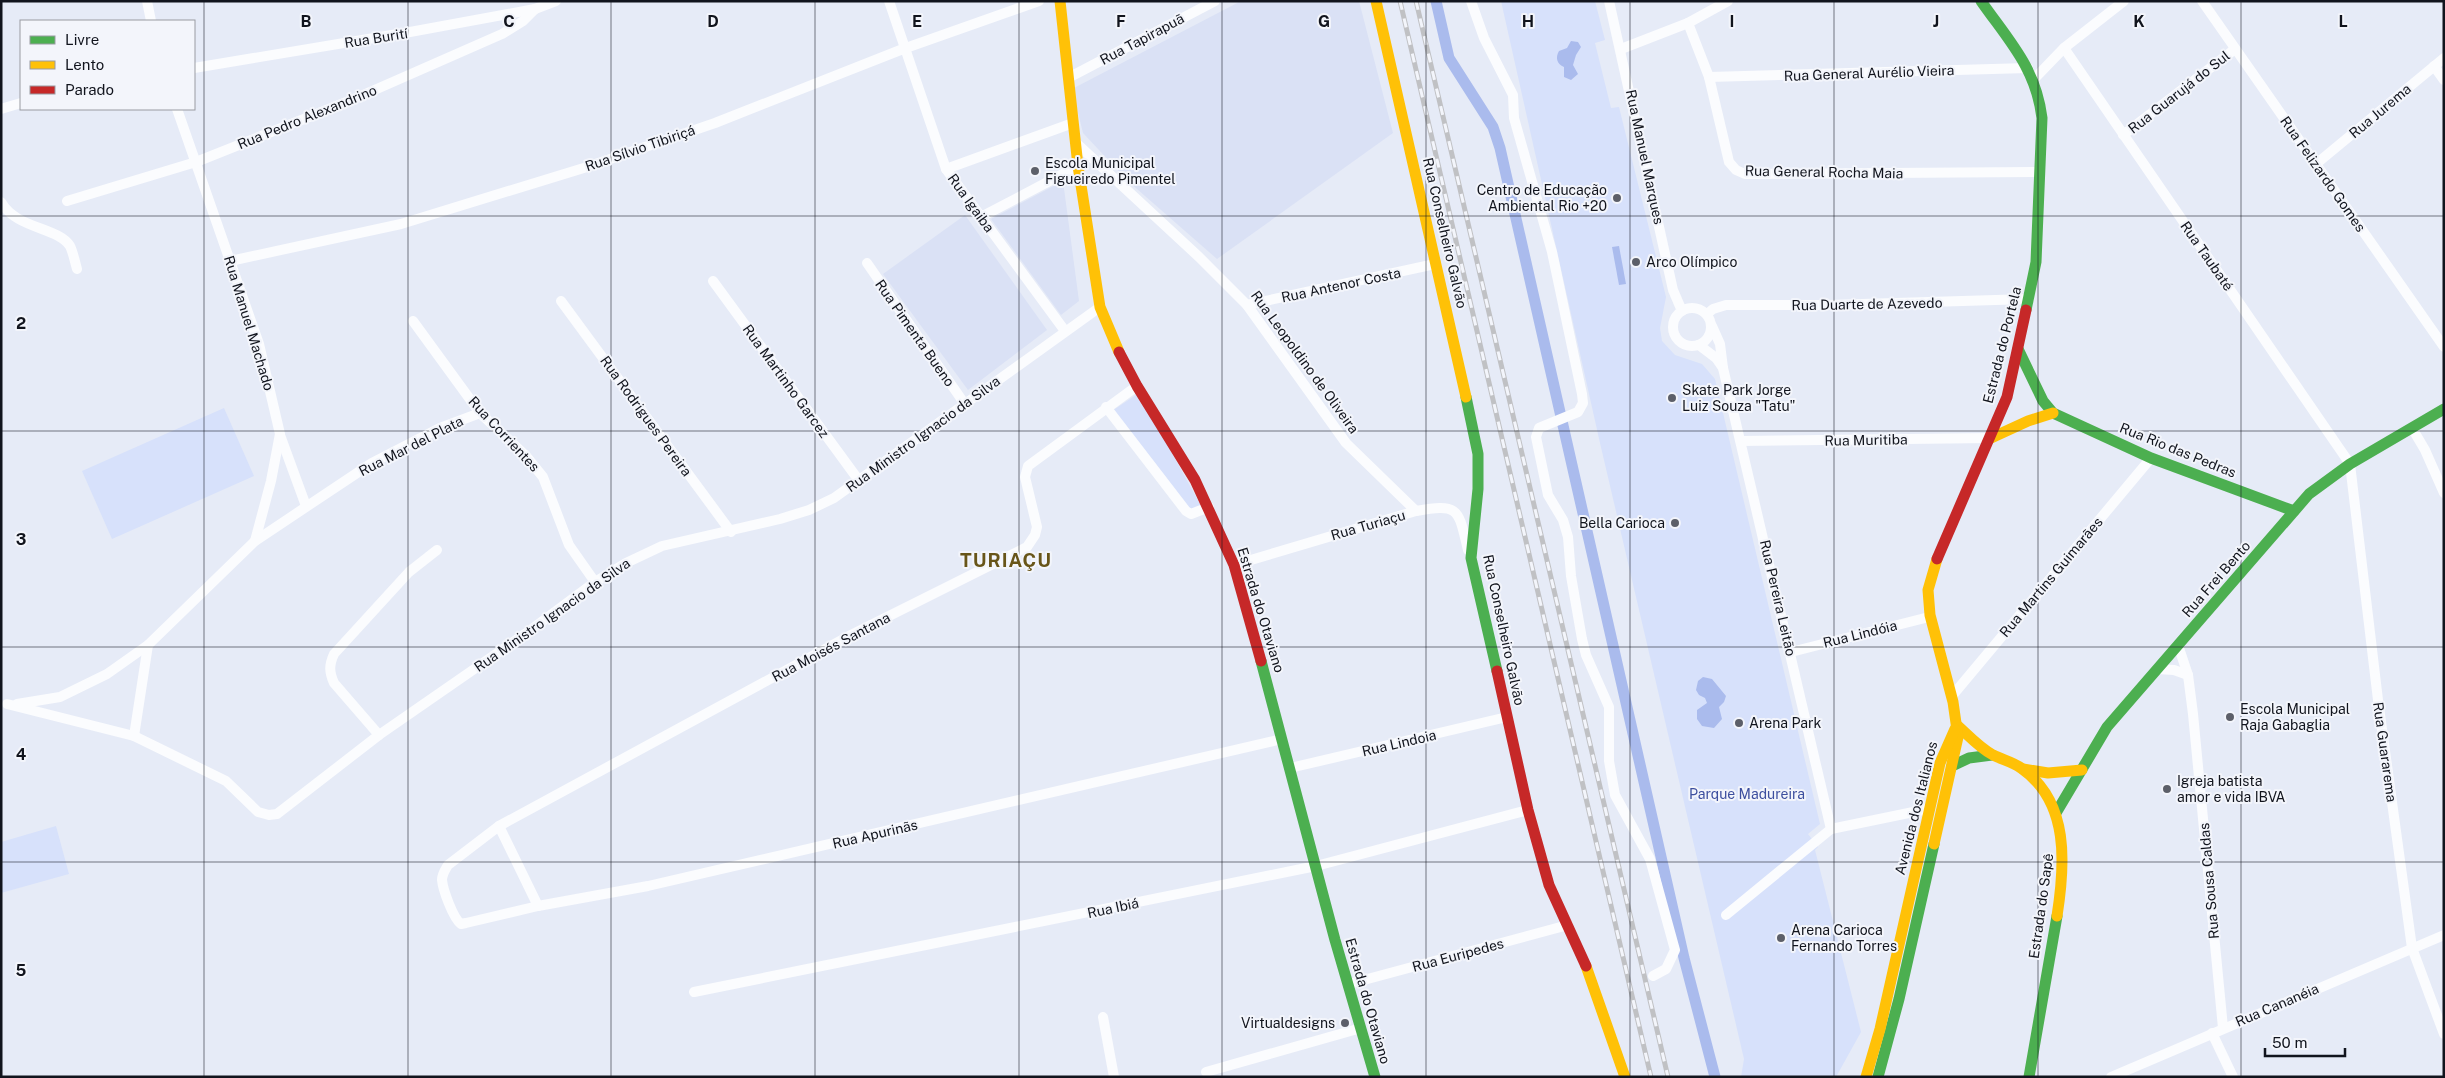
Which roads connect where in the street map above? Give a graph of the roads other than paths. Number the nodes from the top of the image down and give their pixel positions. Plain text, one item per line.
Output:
1 (147, 1) edge
2 (556, 1) edge
3 (889, 1) edge
4 (1039, 1) edge
5 (1060, 1) edge
6 (1215, 1) edge
7 (1376, 1) edge
8 (1471, 1) edge
9 (1609, 1) edge
10 (1728, 1) edge
11 (1981, 1) edge
12 (2124, 1) edge
13 (2202, 1) edge
14 (535, 9) junction
15 (151, 20) edge
16 (1688, 23) junction
17 (903, 48) junction
18 (2064, 48) junction
19 (1621, 49) junction
20 (2235, 49) junction
21 (2444, 58) edge
22 (2434, 66) junction
23 (195, 68) edge
24 (2028, 68) junction
25 (1709, 77) junction
26 (1068, 78) junction
27 (2034, 79) junction
28 (2444, 80) edge
29 (20, 103) edge
30 (3, 108) edge
31 (177, 110) edge
32 (1073, 124) junction
33 (2123, 135) junction
34 (1075, 142) junction
35 (196, 162) junction
36 (2316, 164) junction
37 (1078, 166) junction
38 (946, 169) junction
39 (2039, 172) junction
40 (67, 201) dead end
41 (1, 202) edge
42 (981, 217) junction
43 (230, 262) junction
44 (867, 263) dead end
45 (1435, 264) junction
46 (77, 269) dead end
47 (713, 280) dead end
48 (2029, 299) junction
49 (561, 301) dead end
50 (1247, 306) junction
51 (1100, 307) junction
52 (1682, 311) junction
53 (1707, 314) junction
54 (413, 321) dead end
55 (1712, 326) junction
56 (1065, 331) junction
57 (1699, 345) junction
58 (2444, 347) edge
59 (2018, 350) junction
60 (1723, 368) junction
61 (1137, 386) junction
62 (964, 403) junction
63 (1106, 407) junction
64 (2444, 409) edge
65 (480, 413) junction
66 (2053, 413) junction
67 (2412, 428) junction
68 (280, 434) junction
69 (1991, 438) junction
70 (1741, 441) junction
71 (2151, 458) junction
72 (2350, 464) junction
73 (860, 482) junction
74 (2444, 493) edge
75 (306, 506) junction
76 (1209, 507) junction
77 (1416, 511) junction
78 (2294, 511) junction
79 (731, 532) junction
80 (255, 541) junction
81 (437, 550) dead end
82 (1471, 558) junction
83 (1234, 565) junction
84 (595, 582) junction
85 (1929, 617) junction
86 (148, 645) junction
87 (2178, 646) junction
88 (1791, 652) junction
89 (2157, 669) junction
90 (2188, 675) junction
91 (1952, 696) junction
92 (4, 703) edge
93 (1508, 717) junction
94 (1958, 726) junction
95 (379, 735) junction
96 (134, 736) junction
97 (1282, 739) junction
98 (1992, 755) junction
99 (1952, 766) junction
100 (1290, 768) junction
101 (2023, 769) junction
102 (2082, 770) junction
103 (1928, 809) junction
104 (1528, 810) junction
105 (2056, 813) junction
106 (499, 826) junction
107 (1831, 829) junction
108 (1316, 866) junction
109 (538, 906) junction
110 (1726, 915) dead end
111 (466, 923) joint
112 (1568, 925) junction
113 (2444, 935) edge
114 (2412, 948) junction
115 (1653, 976) dead end
116 (1349, 984) junction
117 (694, 992) dead end
118 (1103, 1017) dead end
119 (1361, 1028) junction
120 (2223, 1028) junction
121 (1880, 1029) junction
122 (2212, 1033) junction
123 (2444, 1034) edge
124 (1206, 1072) dead end
125 (1114, 1077) edge
126 (1375, 1077) edge
127 (1625, 1077) edge
128 (1858, 1077) edge
129 (1866, 1077) edge
130 (1878, 1077) edge
131 (2029, 1077) edge
132 (2111, 1077) edge
133 (2233, 1077) edge

1 - 15 street
2 - 14 street, Rua Burití
3 - 17 street, Rua Igaiba
4 - 17 street, Rua Sílvio Tibiriçá
5 - 26 main road
6 - 26 street, Rua Tapirapuã
7 - 45 main road, Rua Conselheiro Galvão
8 - 115 street
9 - 19 street, Rua Manuel Marques
10 - 16 street
11 - 24 main road, Estrada do Portela
12 - 18 street
13 - 20 street, Rua Felizardo Gomes
14 - 23 street, Rua Burití
14 - 35 street, Rua Pedro Alexandrino
16 - 19 street
16 - 25 street, Rua General Rocha Maia
17 - 38 street, Rua Igaiba
17 - 43 street, Rua Sílvio Tibiriçá
18 - 27 street
18 - 33 street, Rua Taubaté
19 - 52 street, Rua Manuel Marques
20 - 33 street, Rua Guarujá do Sul
20 - 36 street, Rua Felizardo Gomes
21 - 22 street, Rua Jurema
22 - 28 street
22 - 36 street, Rua Jurema
24 - 25 street, Rua General Aurélio Vieira
24 - 27 main road, Estrada do Portela
25 - 39 street, Rua General Rocha Maia
26 - 32 main road
27 - 39 main road, Estrada do Portela
29 - 30 street
31 - 35 street, Rua Manuel Machado
32 - 34 main road
32 - 38 street
33 - 72 street, Rua Taubaté
34 - 37 main road, Estrada do Otaviano
34 - 50 street, Rua Leopoldino de Oliveira
35 - 40 street, Rua Pedro Alexandrino
35 - 43 street, Rua Manuel Machado
36 - 58 street, Rua Felizardo Gomes
37 - 42 street
37 - 51 main road, Estrada do Otaviano
38 - 42 street, Rua Igaiba
39 - 48 main road, Estrada do Portela
41 - 46 street
42 - 56 street, Rua Igaiba
43 - 68 street, Rua Manuel Machado
44 - 62 street, Rua Pimenta Bueno
45 - 50 street, Rua Antenor Costa
45 - 82 main road, Rua Conselheiro Galvão
47 - 73 street, Rua Martinho Garcez
48 - 53 street, Rua Duarte de Azevedo
48 - 59 main road, Estrada do Portela
49 - 79 street, Rua Rodrigues Pereira
50 - 77 street, Rua Leopoldino de Oliveira
51 - 56 street, Rua Ministro Ignacio da Silva
51 - 61 main road, Estrada do Otaviano
52 - 53 street
52 - 57 street
53 - 55 street
54 - 65 street, Rua Corrientes
55 - 57 street
55 - 60 street, Rua Pereira Leitão
56 - 62 street, Rua Ministro Ignacio da Silva
57 - 60 street
59 - 66 main road
59 - 69 main road, Estrada do Portela
60 - 70 street, Rua Pereira Leitão
61 - 63 street, Rua Moisés Santana
61 - 76 main road, Estrada do Otaviano
62 - 73 street, Rua Ministro Ignacio da Silva
63 - 76 street
63 - 106 street, Rua Moisés Santana
64 - 67 main road, Rua Frei Bento
65 - 75 street, Rua Mar del Plata
65 - 84 street, Rua Corrientes
66 - 69 main road
66 - 71 main road, Rua Rio das Pedras
67 - 72 main road, Rua Frei Bento
67 - 74 street
68 - 75 street
68 - 80 street, Rua Manuel Machado
69 - 70 street, Rua Muritiba
69 - 85 main road, Estrada do Portela
70 - 88 street, Rua Pereira Leitão
71 - 78 main road, Rua Rio das Pedras
71 - 91 street, Rua Martins Guimarães
72 - 78 main road, Rua Frei Bento
72 - 114 street, Rua Guararema
73 - 79 street, Rua Ministro Ignacio da Silva
75 - 80 street, Rua Mar del Plata
76 - 83 main road, Estrada do Otaviano
77 - 82 street, Rua Turiaçu
77 - 83 street, Rua Turiaçu
78 - 87 main road, Rua Frei Bento
79 - 84 street, Rua Ministro Ignacio da Silva
80 - 86 street, Rua Mar del Plata
81 - 95 street
82 - 93 main road, Rua Conselheiro Galvão
83 - 97 main road, Estrada do Otaviano
84 - 95 street, Rua Ministro Ignacio da Silva
85 - 88 street, Rua Lindóia
85 - 91 main road, Estrada do Portela
86 - 92 street, Rua Mar del Plata
86 - 96 street
87 - 89 main road, Rua Frei Bento
87 - 90 street, Rua Sousa Caldas
88 - 107 street, Rua Pereira Leitão
89 - 90 street
89 - 102 main road, Rua Frei Bento
90 - 120 street, Rua Sousa Caldas
91 - 94 main road, Estrada do Portela
92 - 96 street, Rua Ministro Ignacio da Silva
93 - 100 street, Rua Lindoia
93 - 104 main road, Rua Conselheiro Galvão
94 - 98 main road, Estrada do Sapê
94 - 99 main road, Avenida dos Italianos
94 - 103 main road, Avenida dos Italianos
95 - 96 street, Rua Ministro Ignacio da Silva
97 - 100 main road, Estrada do Otaviano
97 - 109 street, Rua Apurinãs
98 - 99 main road
98 - 101 main road, Estrada do Sapê
99 - 130 main road, Avenida dos Italianos
100 - 108 main road, Estrada do Otaviano
101 - 102 main road
101 - 105 main road, Estrada do Sapê
102 - 105 main road, Rua Frei Bento
103 - 107 street
103 - 121 main road, Avenida dos Italianos
104 - 108 street, Rua Ibiá
104 - 112 main road, Rua Conselheiro Galvão
105 - 131 main road, Estrada do Sapê
106 - 109 street
106 - 111 street, Rua Moisés Santana
107 - 110 street
108 - 116 main road, Estrada do Otaviano
108 - 117 street, Rua Ibiá
109 - 111 street, Rua Apurinãs
112 - 116 street, Rua Euripedes
112 - 127 main road, Rua Conselheiro Galvão
113 - 114 street, Rua Cananéia
114 - 120 street, Rua Cananéia
114 - 123 street, Rua Guararema
116 - 119 main road, Estrada do Otaviano
118 - 125 street
119 - 124 street
119 - 126 main road, Estrada do Otaviano
120 - 122 street, Rua Cananéia
121 - 128 street
121 - 129 main road, Avenida dos Italianos
122 - 132 street, Rua Cananéia
122 - 133 street

